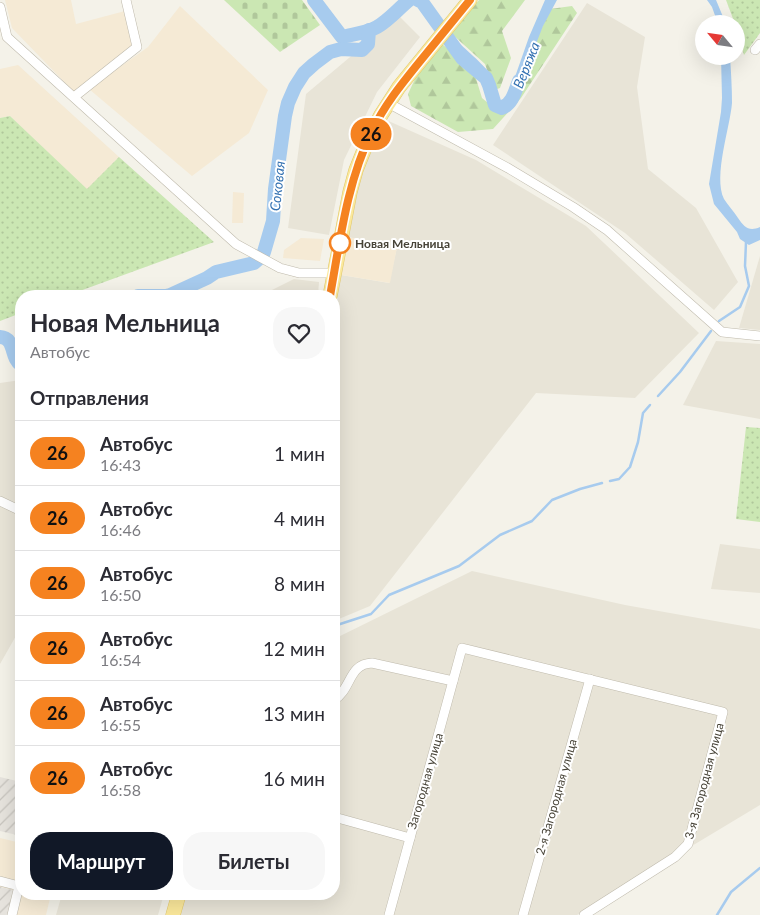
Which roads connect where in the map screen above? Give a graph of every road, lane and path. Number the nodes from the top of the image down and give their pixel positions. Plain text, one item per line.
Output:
1 (126, 0) edge
2 (470, 0) edge
3 (0, 8) edge
4 (74, 97) junction
5 (388, 103) junction
6 (334, 273) junction
7 (331, 290) edge
8 (760, 336) edge
9 (0, 501) edge
10 (15, 508) edge
11 (590, 679) junction
12 (453, 681) junction
13 (340, 696) edge
14 (340, 819) edge
15 (410, 838) junction
16 (0, 881) edge
17 (15, 884) edge
18 (16, 900) edge
19 (177, 900) edge
20 (12, 915) edge
21 (173, 915) edge
22 (388, 915) edge
23 (523, 915) edge
24 (584, 915) edge

1 - 4 street
2 - 5 main road
3 - 4 street
4 - 6 street
5 - 6 main road
5 - 8 street
6 - 7 main road
9 - 10 street
11 - 12 street, Загородная улица
11 - 23 street, 2-я Загородная улица
11 - 24 street, 3-я Загородная улица
12 - 13 street
12 - 15 street, Загородная улица
14 - 15 street
15 - 22 street, Загородная улица
16 - 17 street
18 - 20 street
19 - 21 main road

